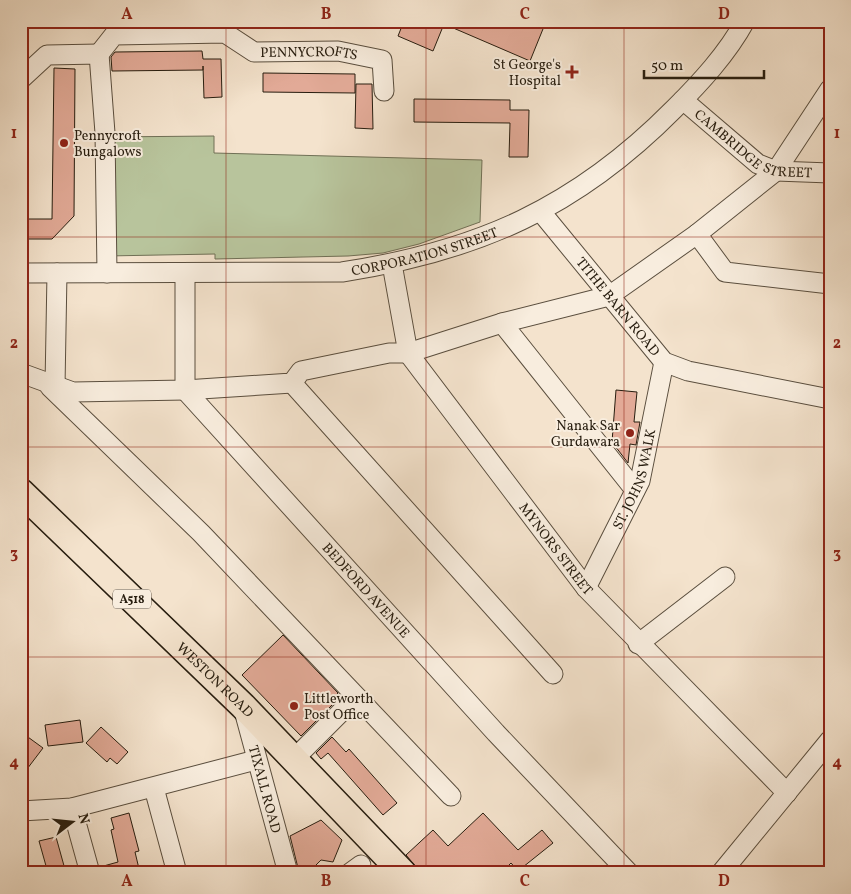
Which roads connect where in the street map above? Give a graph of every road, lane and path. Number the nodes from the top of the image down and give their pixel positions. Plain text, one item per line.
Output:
1 (745, 21) edge
2 (118, 28) edge
3 (99, 54) junction
4 (21, 79) edge
5 (830, 88) edge
6 (384, 91) dead end
7 (683, 100) junction
8 (776, 171) junction
9 (830, 173) edge
10 (541, 212) junction
11 (697, 234) junction
12 (392, 264) junction
13 (21, 273) edge
14 (57, 273) junction
15 (106, 274) junction
16 (185, 274) junction
17 (830, 284) edge
18 (609, 296) junction
19 (502, 323) junction
20 (408, 353) junction
21 (664, 362) junction
22 (21, 373) edge
23 (292, 383) junction
24 (50, 384) junction
25 (185, 390) junction
26 (830, 399) edge
27 (635, 490) junction
28 (21, 492) edge
29 (725, 577) dead end
30 (586, 588) junction
31 (638, 644) junction
32 (553, 674) dead end
33 (356, 697) junction
34 (243, 706) junction
35 (830, 740) edge
36 (295, 758) junction
37 (256, 760) junction
38 (154, 788) junction
39 (787, 793) junction
40 (451, 796) dead end
41 (72, 808) junction
42 (21, 811) edge
43 (90, 873) edge
44 (177, 873) edge
45 (288, 873) edge
46 (404, 873) edge
47 (629, 873) edge
48 (721, 873) edge

1 - 7 street, CORPORATION STREET
2 - 3 street, PENNYCROFTS
2 - 6 street, PENNYCROFTS
3 - 4 street
3 - 15 street
5 - 8 street
7 - 8 street, CAMBRIDGE STREET
7 - 10 street, CORPORATION STREET
8 - 9 street, CAMBRIDGE STREET
8 - 11 street
10 - 12 street, CORPORATION STREET
10 - 18 street, TITHE BARN ROAD
11 - 17 street
11 - 18 street
12 - 16 street, CORPORATION STREET
12 - 20 street, MYNORS STREET
13 - 14 street, CORPORATION STREET
14 - 15 street, CORPORATION STREET
14 - 24 street
15 - 16 street, CORPORATION STREET
16 - 25 street
18 - 19 street
18 - 21 street, TITHE BARN ROAD
19 - 20 street
19 - 27 street
20 - 23 street
20 - 30 street, MYNORS STREET
21 - 26 street, TITHE BARN ROAD
21 - 27 street, ST. JOHNS WALK
22 - 24 street
23 - 25 street
23 - 32 street
24 - 25 street
24 - 33 street
25 - 47 street, BEDFORD AVENUE
27 - 30 street, ST. JOHNS WALK
28 - 34 highway, WESTON ROAD / A518
29 - 31 street
30 - 31 street, MYNORS STREET
31 - 39 street, MYNORS STREET
33 - 36 street
33 - 40 street
34 - 36 highway, WESTON ROAD / A518
34 - 37 street, TIXALL ROAD
35 - 39 street
36 - 46 highway, WESTON ROAD / A518
37 - 38 street
37 - 45 street, TIXALL ROAD
38 - 41 street
38 - 44 street
39 - 48 street
41 - 42 street
41 - 43 street

